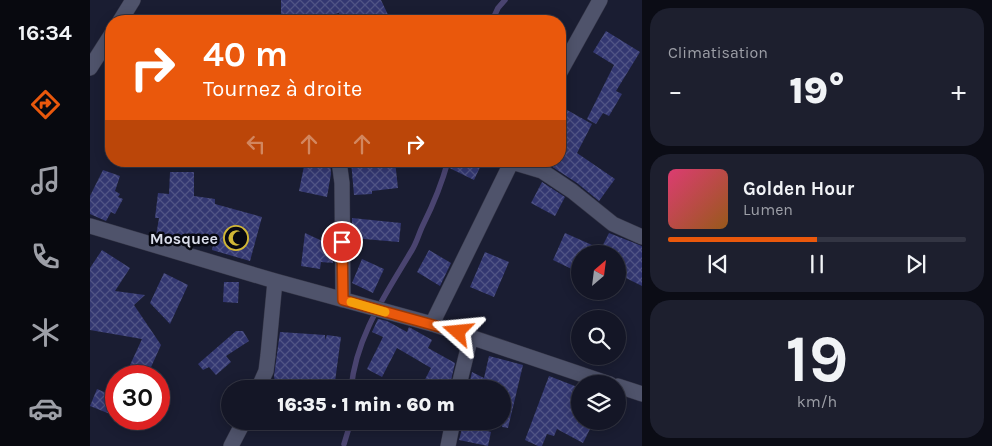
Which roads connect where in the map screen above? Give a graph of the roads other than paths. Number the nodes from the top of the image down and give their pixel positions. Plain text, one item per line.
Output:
1 (133, 0) edge
2 (600, 0) edge
3 (124, 15) edge
4 (105, 44) edge
5 (566, 61) edge
6 (90, 68) edge
7 (340, 167) edge
8 (509, 167) edge
9 (530, 167) edge
10 (90, 226) edge
11 (642, 237) edge
12 (275, 280) junction
13 (343, 300) junction
14 (432, 324) junction
15 (471, 336) junction
16 (584, 375) edge
17 (262, 380) edge
18 (460, 380) edge
19 (626, 389) edge
20 (642, 394) edge
21 (239, 430) edge
22 (451, 430) edge
23 (231, 446) edge
24 (448, 446) edge

1 - 3 street
2 - 5 street
4 - 6 street
7 - 13 street
8 - 14 street
9 - 11 street
10 - 12 street
12 - 13 street
12 - 17 street
13 - 14 street
14 - 15 street
15 - 16 street
15 - 18 street
19 - 20 street
21 - 23 street
22 - 24 street

